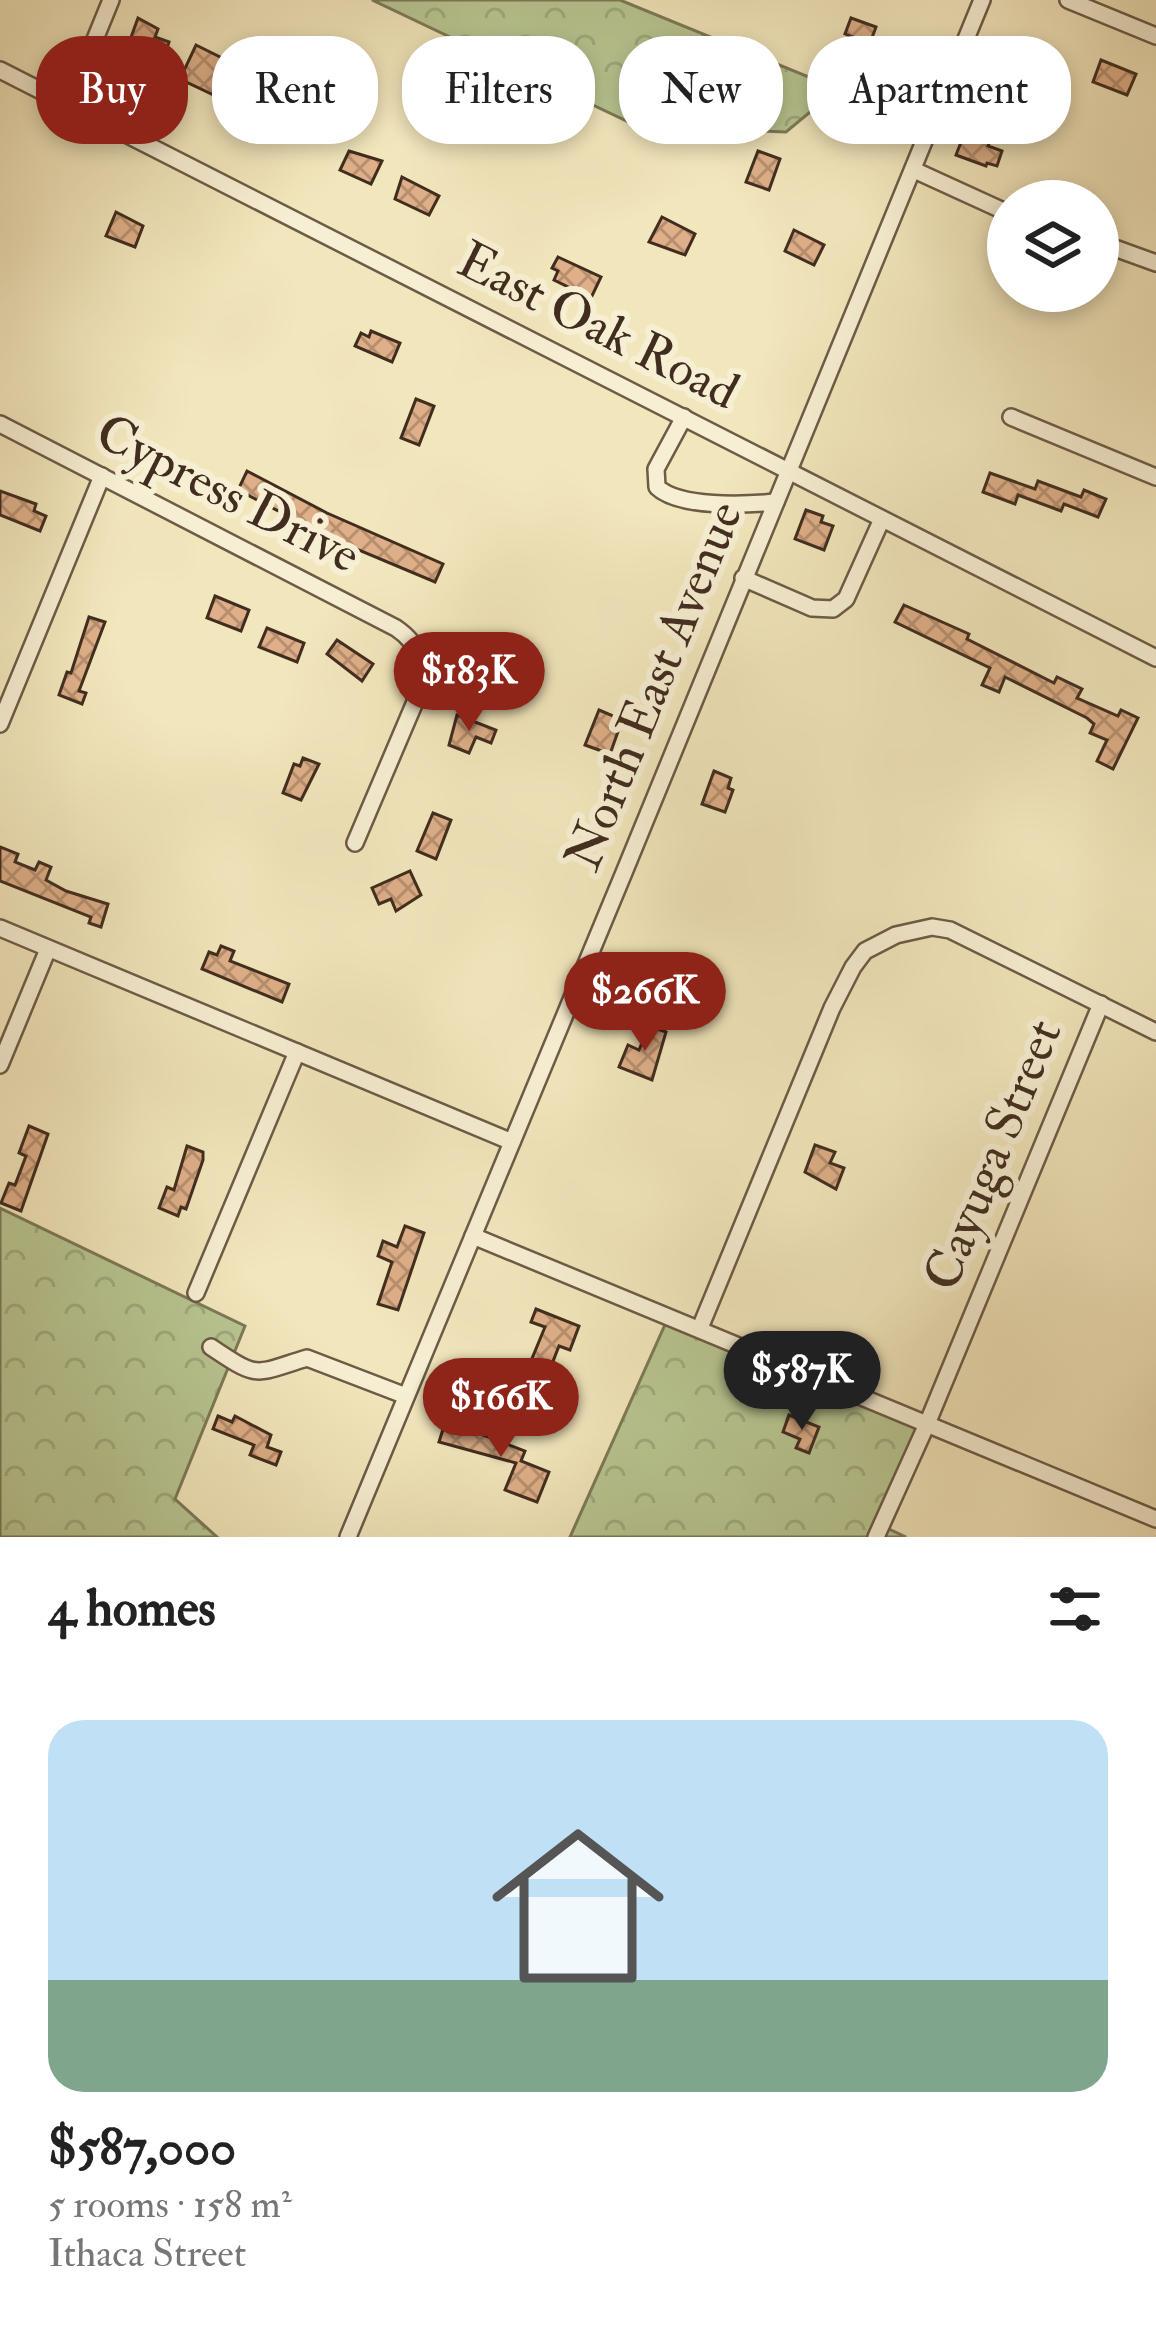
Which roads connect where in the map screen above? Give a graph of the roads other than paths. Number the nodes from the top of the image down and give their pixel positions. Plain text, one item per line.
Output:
1 (111, 0) edge
2 (982, 0) edge
3 (1068, 0) edge
4 (96, 36) edge
5 (1156, 36) edge
6 (0, 70) edge
7 (36, 87) edge
8 (149, 144) edge
9 (914, 170) junction
10 (987, 203) edge
11 (1119, 249) edge
12 (1156, 262) edge
13 (684, 417) junction
14 (1011, 417) dead end
15 (0, 424) edge
16 (789, 471) junction
17 (102, 476) junction
18 (1156, 477) edge
19 (776, 502) junction
20 (882, 518) junction
21 (743, 578) junction
22 (1156, 658) edge
23 (0, 724) edge
24 (355, 843) dead end
25 (0, 928) edge
26 (48, 949) junction
27 (1101, 1004) junction
28 (1156, 1032) edge
29 (297, 1052) junction
30 (0, 1065) edge
31 (512, 1142) junction
32 (473, 1236) junction
33 (196, 1293) dead end
34 (700, 1328) junction
35 (211, 1347) dead end
36 (406, 1396) junction
37 (927, 1424) junction
38 (1156, 1521) edge
39 (348, 1537) edge
40 (876, 1537) edge
41 (1150, 1537) edge

1 - 4 street
2 - 9 street, North East Avenue
3 - 5 street
6 - 7 street, East Oak Road
8 - 13 street, East Oak Road
9 - 10 street
9 - 16 street, North East Avenue
11 - 12 street
13 - 16 street, East Oak Road
13 - 19 street
14 - 18 street
15 - 17 street, Cypress Drive
16 - 19 street, North East Avenue
16 - 20 street, East Oak Road
17 - 23 street
17 - 24 street, Cypress Drive
19 - 21 street, North East Avenue
20 - 21 street
20 - 22 street, East Oak Road
21 - 31 street, North East Avenue
25 - 26 street
26 - 29 street
26 - 30 street
27 - 28 street
27 - 34 street
27 - 37 street, Cayuga Street
29 - 31 street
29 - 33 street
31 - 32 street, North East Avenue
32 - 34 street
32 - 36 street, North East Avenue
34 - 37 street
35 - 36 street
36 - 39 street, North East Avenue
37 - 38 street
37 - 40 street, Cayuga Street
38 - 41 street

